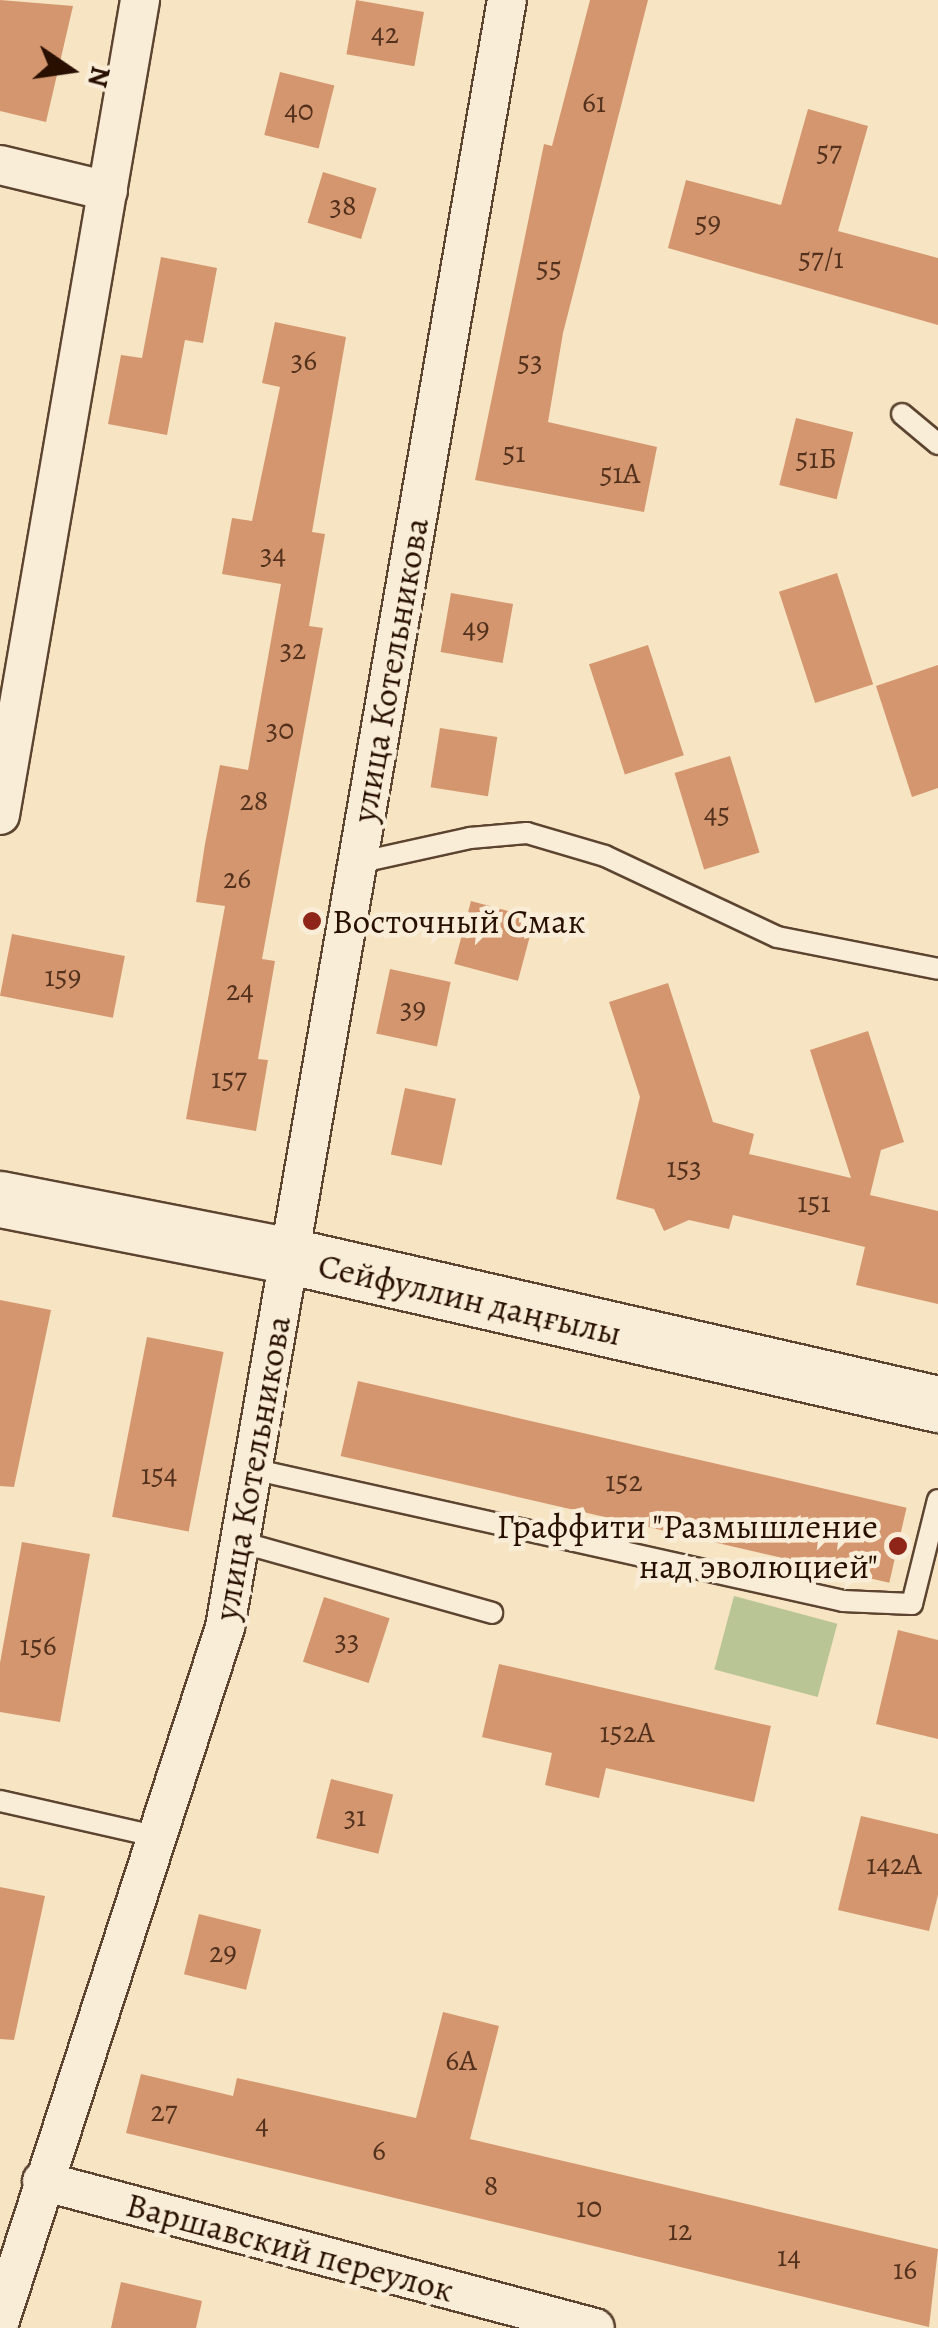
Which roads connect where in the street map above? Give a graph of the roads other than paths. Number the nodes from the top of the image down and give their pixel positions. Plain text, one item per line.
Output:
1 (140, 0) edge
2 (507, 0) edge
3 (0, 166) edge
4 (108, 191) junction
5 (902, 414) dead end
6 (938, 444) edge
7 (0, 815) edge
8 (356, 863) junction
9 (938, 969) edge
10 (0, 1198) edge
11 (290, 1256) junction
12 (938, 1404) edge
13 (252, 1469) junction
14 (938, 1500) edge
15 (240, 1542) junction
16 (492, 1612) dead end
17 (0, 1801) edge
18 (158, 1837) junction
19 (42, 2181) junction
20 (2, 2304) edge
21 (595, 2328) edge

1 - 4 street
2 - 8 street, улица Котельникова
3 - 4 street
4 - 7 street
5 - 6 lane
8 - 9 lane
8 - 11 street, улица Котельникова
10 - 11 main road, Сейфуллин даңғылы
11 - 12 main road, Сейфуллин даңғылы
11 - 13 street, улица Котельникова
13 - 14 lane
13 - 15 street, улица Котельникова
15 - 16 lane
15 - 18 street, улица Котельникова
17 - 18 lane
18 - 19 street, улица Котельникова
19 - 20 street, улица Котельникова
19 - 21 street, Варшавский переулок

